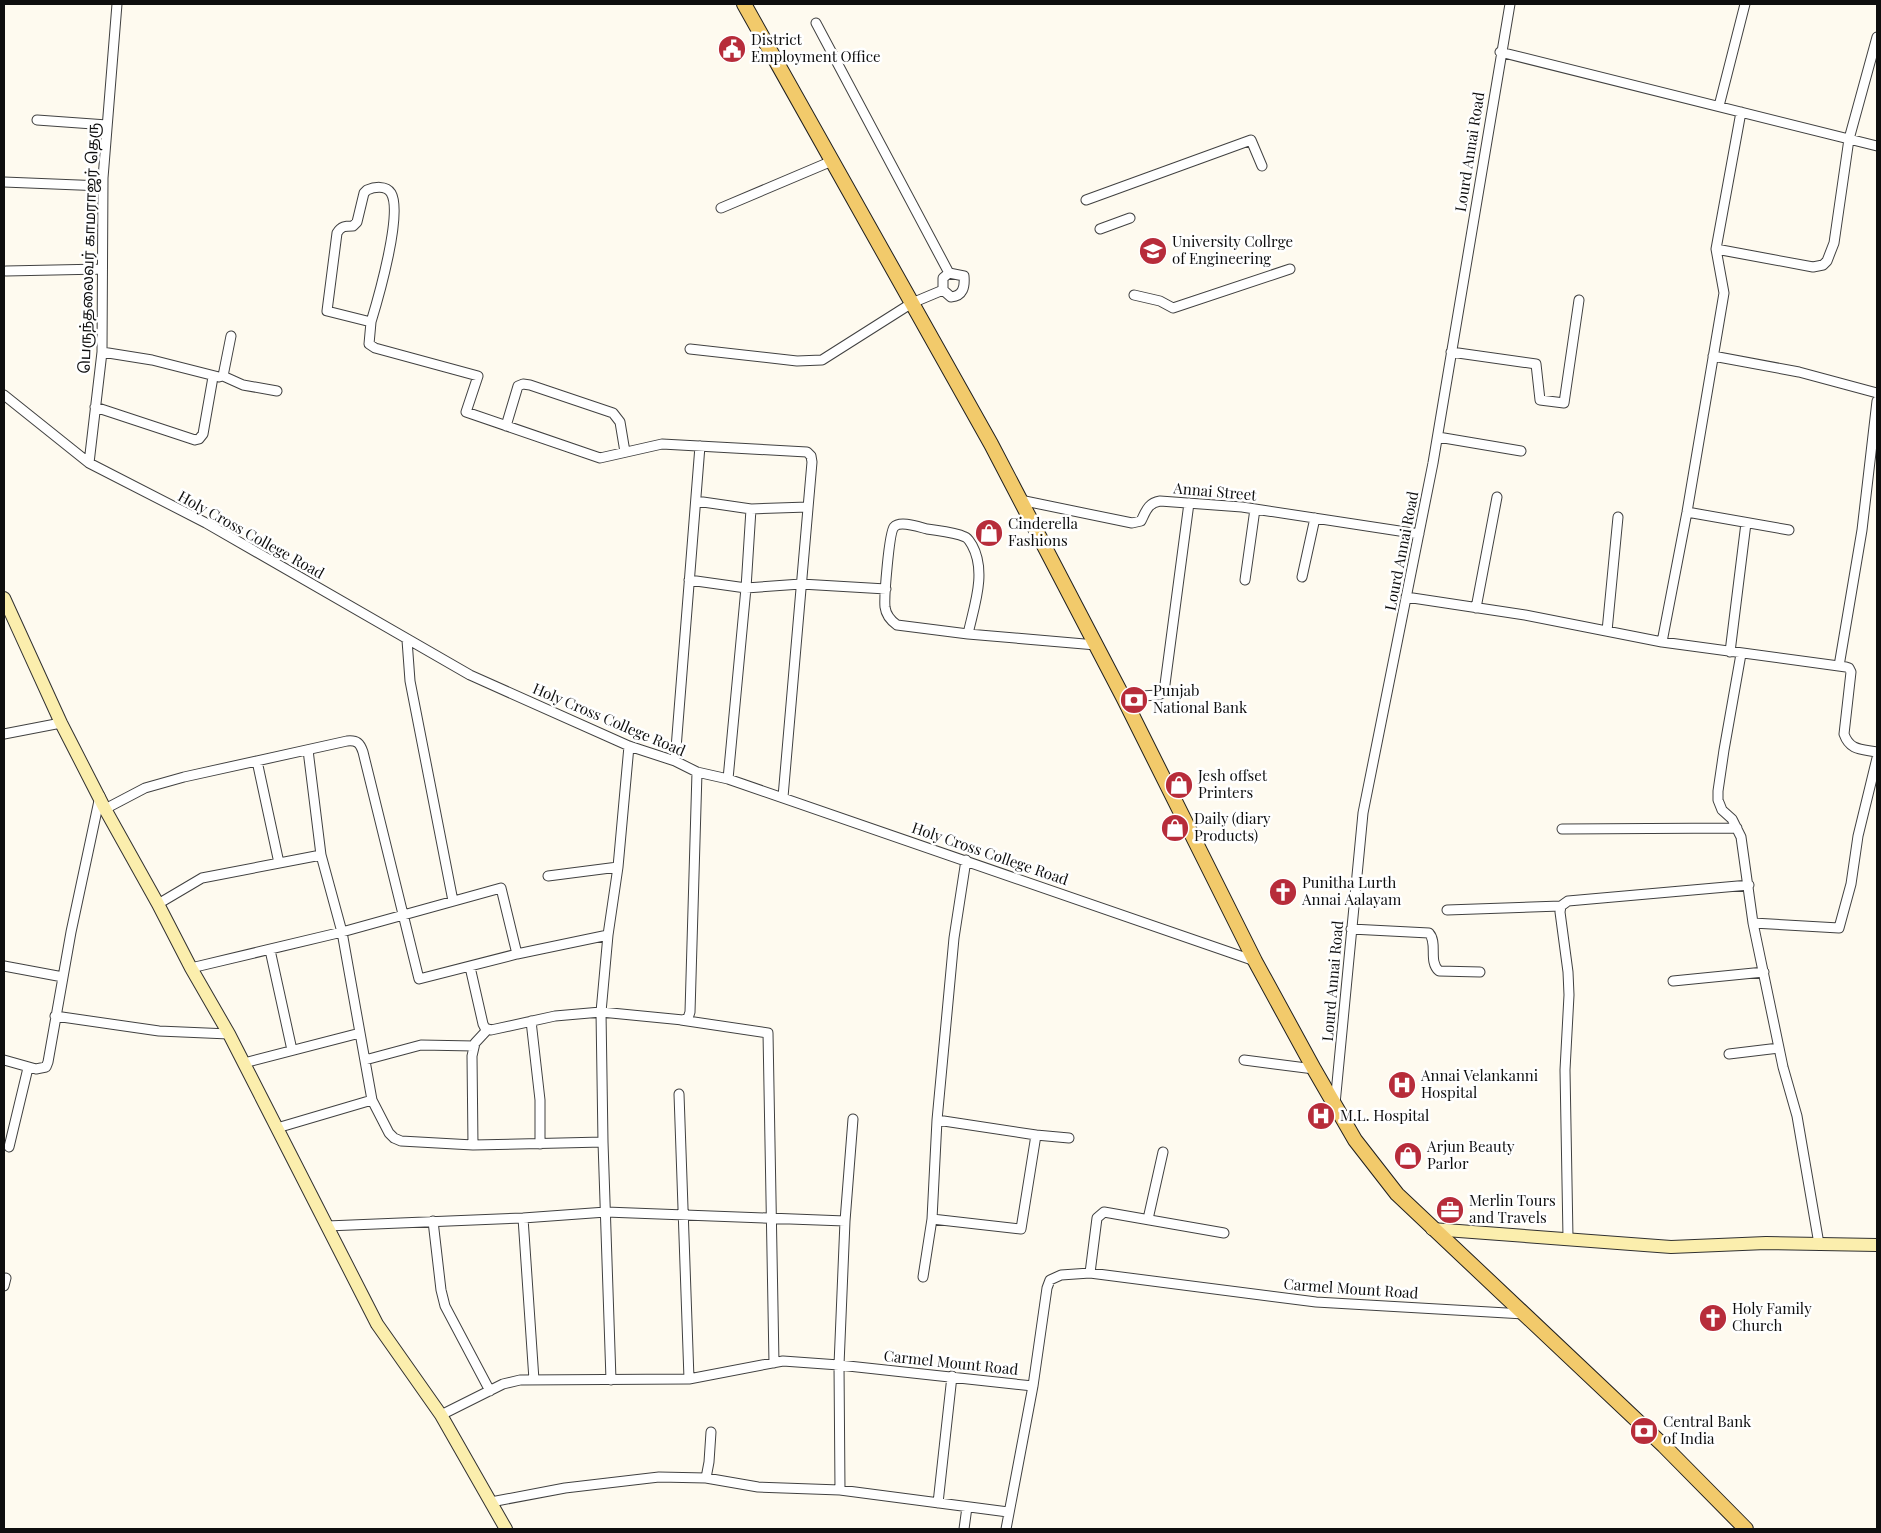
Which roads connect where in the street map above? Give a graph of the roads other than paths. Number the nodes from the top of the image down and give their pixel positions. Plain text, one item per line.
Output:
1 (117, 4) edge
2 (744, 4) edge
3 (1510, 4) edge
4 (1745, 4) edge
5 (816, 23) dead end
6 (1877, 37) edge
7 (1500, 52) junction
8 (1719, 106) junction
9 (1741, 112) junction
10 (37, 120) dead end
11 (107, 125) junction
12 (1849, 139) junction
13 (1877, 146) edge
14 (832, 161) junction
15 (1262, 166) dead end
16 (4, 182) edge
17 (103, 186) junction
18 (1086, 200) dead end
19 (722, 208) dead end
20 (1130, 218) dead end
21 (1100, 230) dead end
22 (1716, 249) junction
23 (102, 269) junction
24 (1290, 269) dead end
25 (6, 271) dead end
26 (950, 273) junction
27 (942, 290) junction
28 (1134, 295) dead end
29 (1580, 300) dead end
30 (912, 303) junction
31 (371, 322) junction
32 (231, 336) dead end
33 (690, 349) dead end
34 (102, 352) junction
35 (1451, 352) junction
36 (1713, 356) junction
37 (223, 376) junction
38 (213, 377) junction
39 (277, 391) dead end
40 (1877, 393) edge
41 (4, 394) edge
42 (1877, 401) edge
43 (95, 407) junction
44 (506, 426) junction
45 (1438, 437) junction
46 (700, 446) junction
47 (1521, 451) dead end
48 (625, 452) junction
49 (89, 463) junction
50 (1497, 497) dead end
51 (1020, 500) junction
52 (696, 501) junction
53 (1189, 503) junction
54 (808, 507) junction
55 (751, 509) junction
56 (1255, 509) junction
57 (1687, 512) junction
58 (1618, 517) dead end
59 (1315, 518) junction
60 (1746, 523) junction
61 (1789, 530) dead end
62 (1419, 534) junction
63 (1302, 577) dead end
64 (689, 580) junction
65 (1245, 580) dead end
66 (802, 584) junction
67 (746, 588) junction
68 (886, 589) junction
69 (1406, 597) junction
70 (4, 598) edge
71 (1476, 608) junction
72 (1607, 632) junction
73 (968, 634) junction
74 (407, 640) junction
75 (1662, 642) junction
76 (1096, 645) junction
77 (1730, 652) junction
78 (1741, 654) junction
79 (1839, 666) junction
80 (1123, 697) junction
81 (61, 723) junction
82 (4, 734) edge
83 (629, 746) junction
84 (308, 750) junction
85 (1877, 752) edge
86 (1877, 758) edge
87 (257, 761) junction
88 (675, 761) junction
89 (697, 772) junction
90 (728, 779) junction
91 (100, 796) junction
92 (783, 797) junction
93 (105, 809) junction
94 (1737, 828) junction
95 (1562, 829) dead end
96 (321, 855) junction
97 (966, 860) junction
98 (279, 863) junction
99 (618, 867) junction
100 (548, 876) dead end
101 (1748, 885) junction
102 (453, 901) junction
103 (158, 904) junction
104 (1561, 906) junction
105 (1447, 910) dead end
106 (405, 914) junction
107 (1753, 923) junction
108 (1351, 929) junction
109 (342, 932) junction
110 (608, 935) junction
111 (270, 950) junction
112 (517, 954) junction
113 (1256, 961) junction
114 (4, 966) edge
115 (470, 966) junction
116 (191, 968) junction
117 (1480, 972) dead end
118 (1764, 972) junction
119 (63, 977) junction
120 (1673, 981) dead end
121 (601, 1012) junction
122 (55, 1016) junction
123 (678, 1019) junction
124 (531, 1021) junction
125 (488, 1029) junction
126 (360, 1033) junction
127 (229, 1034) junction
128 (474, 1046) junction
129 (1779, 1048) junction
130 (292, 1050) junction
131 (1730, 1054) dead end
132 (4, 1060) edge
133 (365, 1060) junction
134 (1244, 1060) dead end
135 (244, 1063) junction
136 (28, 1068) junction
137 (1314, 1069) junction
138 (679, 1094) dead end
139 (372, 1100) junction
140 (1335, 1105) junction
141 (853, 1119) dead end
142 (938, 1120) junction
143 (277, 1128) junction
144 (1036, 1135) junction
145 (1069, 1138) dead end
146 (603, 1142) junction
147 (540, 1144) junction
148 (473, 1145) junction
149 (9, 1147) dead end
150 (1164, 1152) dead end
151 (606, 1212) junction
152 (684, 1214) junction
153 (523, 1218) junction
154 (771, 1218) junction
155 (932, 1219) junction
156 (1148, 1219) junction
157 (433, 1221) junction
158 (846, 1221) junction
159 (327, 1226) junction
160 (1432, 1228) junction
161 (1224, 1233) dead end
162 (1568, 1238) junction
163 (1819, 1244) junction
164 (1877, 1245) edge
165 (1090, 1273) junction
166 (923, 1277) dead end
167 (1524, 1314) junction
168 (774, 1363) junction
169 (839, 1365) junction
170 (952, 1376) junction
171 (689, 1379) junction
172 (534, 1380) junction
173 (611, 1380) junction
174 (1033, 1386) junction
175 (490, 1391) junction
176 (441, 1416) junction
177 (711, 1432) dead end
178 (706, 1478) junction
179 (840, 1490) junction
180 (491, 1502) junction
181 (938, 1503) junction
182 (967, 1507) junction
183 (1008, 1512) junction
184 (506, 1529) edge
185 (964, 1529) edge
186 (1006, 1529) edge
187 (1746, 1529) edge

1 - 11 street, பெருந்தலைவர் காமராஜர் தெரு
2 - 14 main road
3 - 7 street, Lourd Annai Road
4 - 8 street
5 - 26 street
6 - 12 street
7 - 8 street
7 - 35 street, Lourd Annai Road
8 - 9 street
9 - 12 street
9 - 22 street
10 - 11 street
11 - 17 street, பெருந்தலைவர் காமராஜர் தெரு
12 - 13 street
12 - 22 street
14 - 19 street
14 - 30 main road
15 - 18 street
16 - 17 street
17 - 23 street, பெருந்தலைவர் காமராஜர் தெரு
20 - 21 street
22 - 36 street
23 - 25 street
23 - 34 street, பெருந்தலைவர் காமராஜர் தெரு
24 - 28 street
26 - 27 street
26 - 27 street
27 - 30 street
29 - 35 street
30 - 33 street
30 - 51 main road
31 - 31 street
31 - 44 street
32 - 37 street
34 - 38 street
34 - 43 street, பெருந்தலைவர் காமராஜர் தெரு
35 - 45 street, Lourd Annai Road
36 - 40 street
36 - 57 street
37 - 38 street
37 - 39 street
38 - 43 street
41 - 49 street, Holy Cross College Road
42 - 79 street
43 - 49 street, பெருந்தலைவர் காமராஜர் தெரு
44 - 48 street
44 - 48 street
45 - 47 street
45 - 62 street, Lourd Annai Road
46 - 48 street
46 - 52 street
46 - 54 street
49 - 74 street, Holy Cross College Road
50 - 71 street
51 - 53 street, Annai Street
51 - 76 main road
52 - 55 street
52 - 64 street
53 - 56 street, Annai Street
53 - 80 street
54 - 55 street
54 - 66 street
55 - 67 street
56 - 59 street, Annai Street
56 - 65 street
57 - 60 street
57 - 75 street
58 - 72 street
59 - 62 street, Annai Street
59 - 63 street
60 - 61 street
60 - 77 street
62 - 69 street, Lourd Annai Road
64 - 67 street
64 - 88 street
66 - 67 street
66 - 68 street
66 - 92 street
67 - 90 street
68 - 73 street
68 - 73 street
69 - 71 street
69 - 108 street, Lourd Annai Road
70 - 81 street
71 - 72 street
72 - 75 street
73 - 76 street
74 - 83 street, Holy Cross College Road
74 - 102 street
75 - 77 street
76 - 80 main road
77 - 78 street
78 - 79 street
78 - 94 street
79 - 85 street
80 - 113 main road
81 - 82 street
81 - 91 street
83 - 88 street, Holy Cross College Road
83 - 99 street
84 - 87 street
84 - 96 street
84 - 106 street
86 - 107 street
87 - 93 street
87 - 98 street
88 - 89 street, Holy Cross College Road
89 - 90 street, Holy Cross College Road
89 - 123 street
90 - 92 street, Holy Cross College Road
91 - 93 street
91 - 119 street
92 - 97 street, Holy Cross College Road
93 - 103 street
94 - 95 street
94 - 101 street
96 - 98 street
96 - 109 street
97 - 113 street, Holy Cross College Road
97 - 142 street
98 - 103 street
99 - 100 street
99 - 110 street
101 - 104 street
101 - 107 street
102 - 106 street
102 - 112 street
103 - 116 street
104 - 105 street
104 - 162 street
106 - 109 street
106 - 115 street
107 - 118 street
108 - 117 street
108 - 140 street, Lourd Annai Road
109 - 111 street
109 - 126 street
110 - 112 street
110 - 121 street
111 - 116 street
111 - 130 street
112 - 115 street
113 - 137 main road
114 - 119 street
115 - 125 street
116 - 127 street
118 - 120 street
118 - 129 street
119 - 122 street
121 - 123 street
121 - 124 street
121 - 146 street
122 - 127 street
122 - 136 street
123 - 154 street
124 - 125 street
124 - 147 street
125 - 128 street
126 - 130 street
126 - 133 street
127 - 135 street
128 - 133 street
128 - 148 street
129 - 131 street
129 - 163 street
130 - 135 street
132 - 136 street
133 - 139 street
134 - 137 street
135 - 143 street
136 - 149 street
137 - 140 main road
138 - 152 street
139 - 143 street
139 - 148 street
140 - 160 main road
141 - 158 street
142 - 144 street
142 - 155 street
143 - 159 street
144 - 145 street
144 - 155 street
146 - 147 street
146 - 151 street
147 - 148 street
150 - 156 street
151 - 152 street
151 - 153 street
151 - 173 street
152 - 154 street
152 - 171 street
153 - 157 street
153 - 172 street
154 - 158 street
154 - 168 street
155 - 166 street
156 - 161 street
156 - 165 street
157 - 159 street
157 - 175 street
158 - 169 street
159 - 176 street
160 - 162 street
160 - 167 main road
162 - 163 street
163 - 164 street
165 - 167 street, Carmel Mount Road
165 - 174 street, Carmel Mount Road
167 - 187 main road
168 - 169 street, Carmel Mount Road
168 - 171 street, Carmel Mount Road
169 - 170 street, Carmel Mount Road
169 - 179 street
170 - 174 street, Carmel Mount Road
170 - 181 street
171 - 173 street, Carmel Mount Road
172 - 173 street, Carmel Mount Road
172 - 175 street, Carmel Mount Road
174 - 183 street
175 - 176 street, Carmel Mount Road
176 - 180 street
177 - 178 street
178 - 179 street
178 - 180 street
179 - 181 street
180 - 184 street
181 - 182 street
182 - 183 street
182 - 185 street
183 - 186 street

